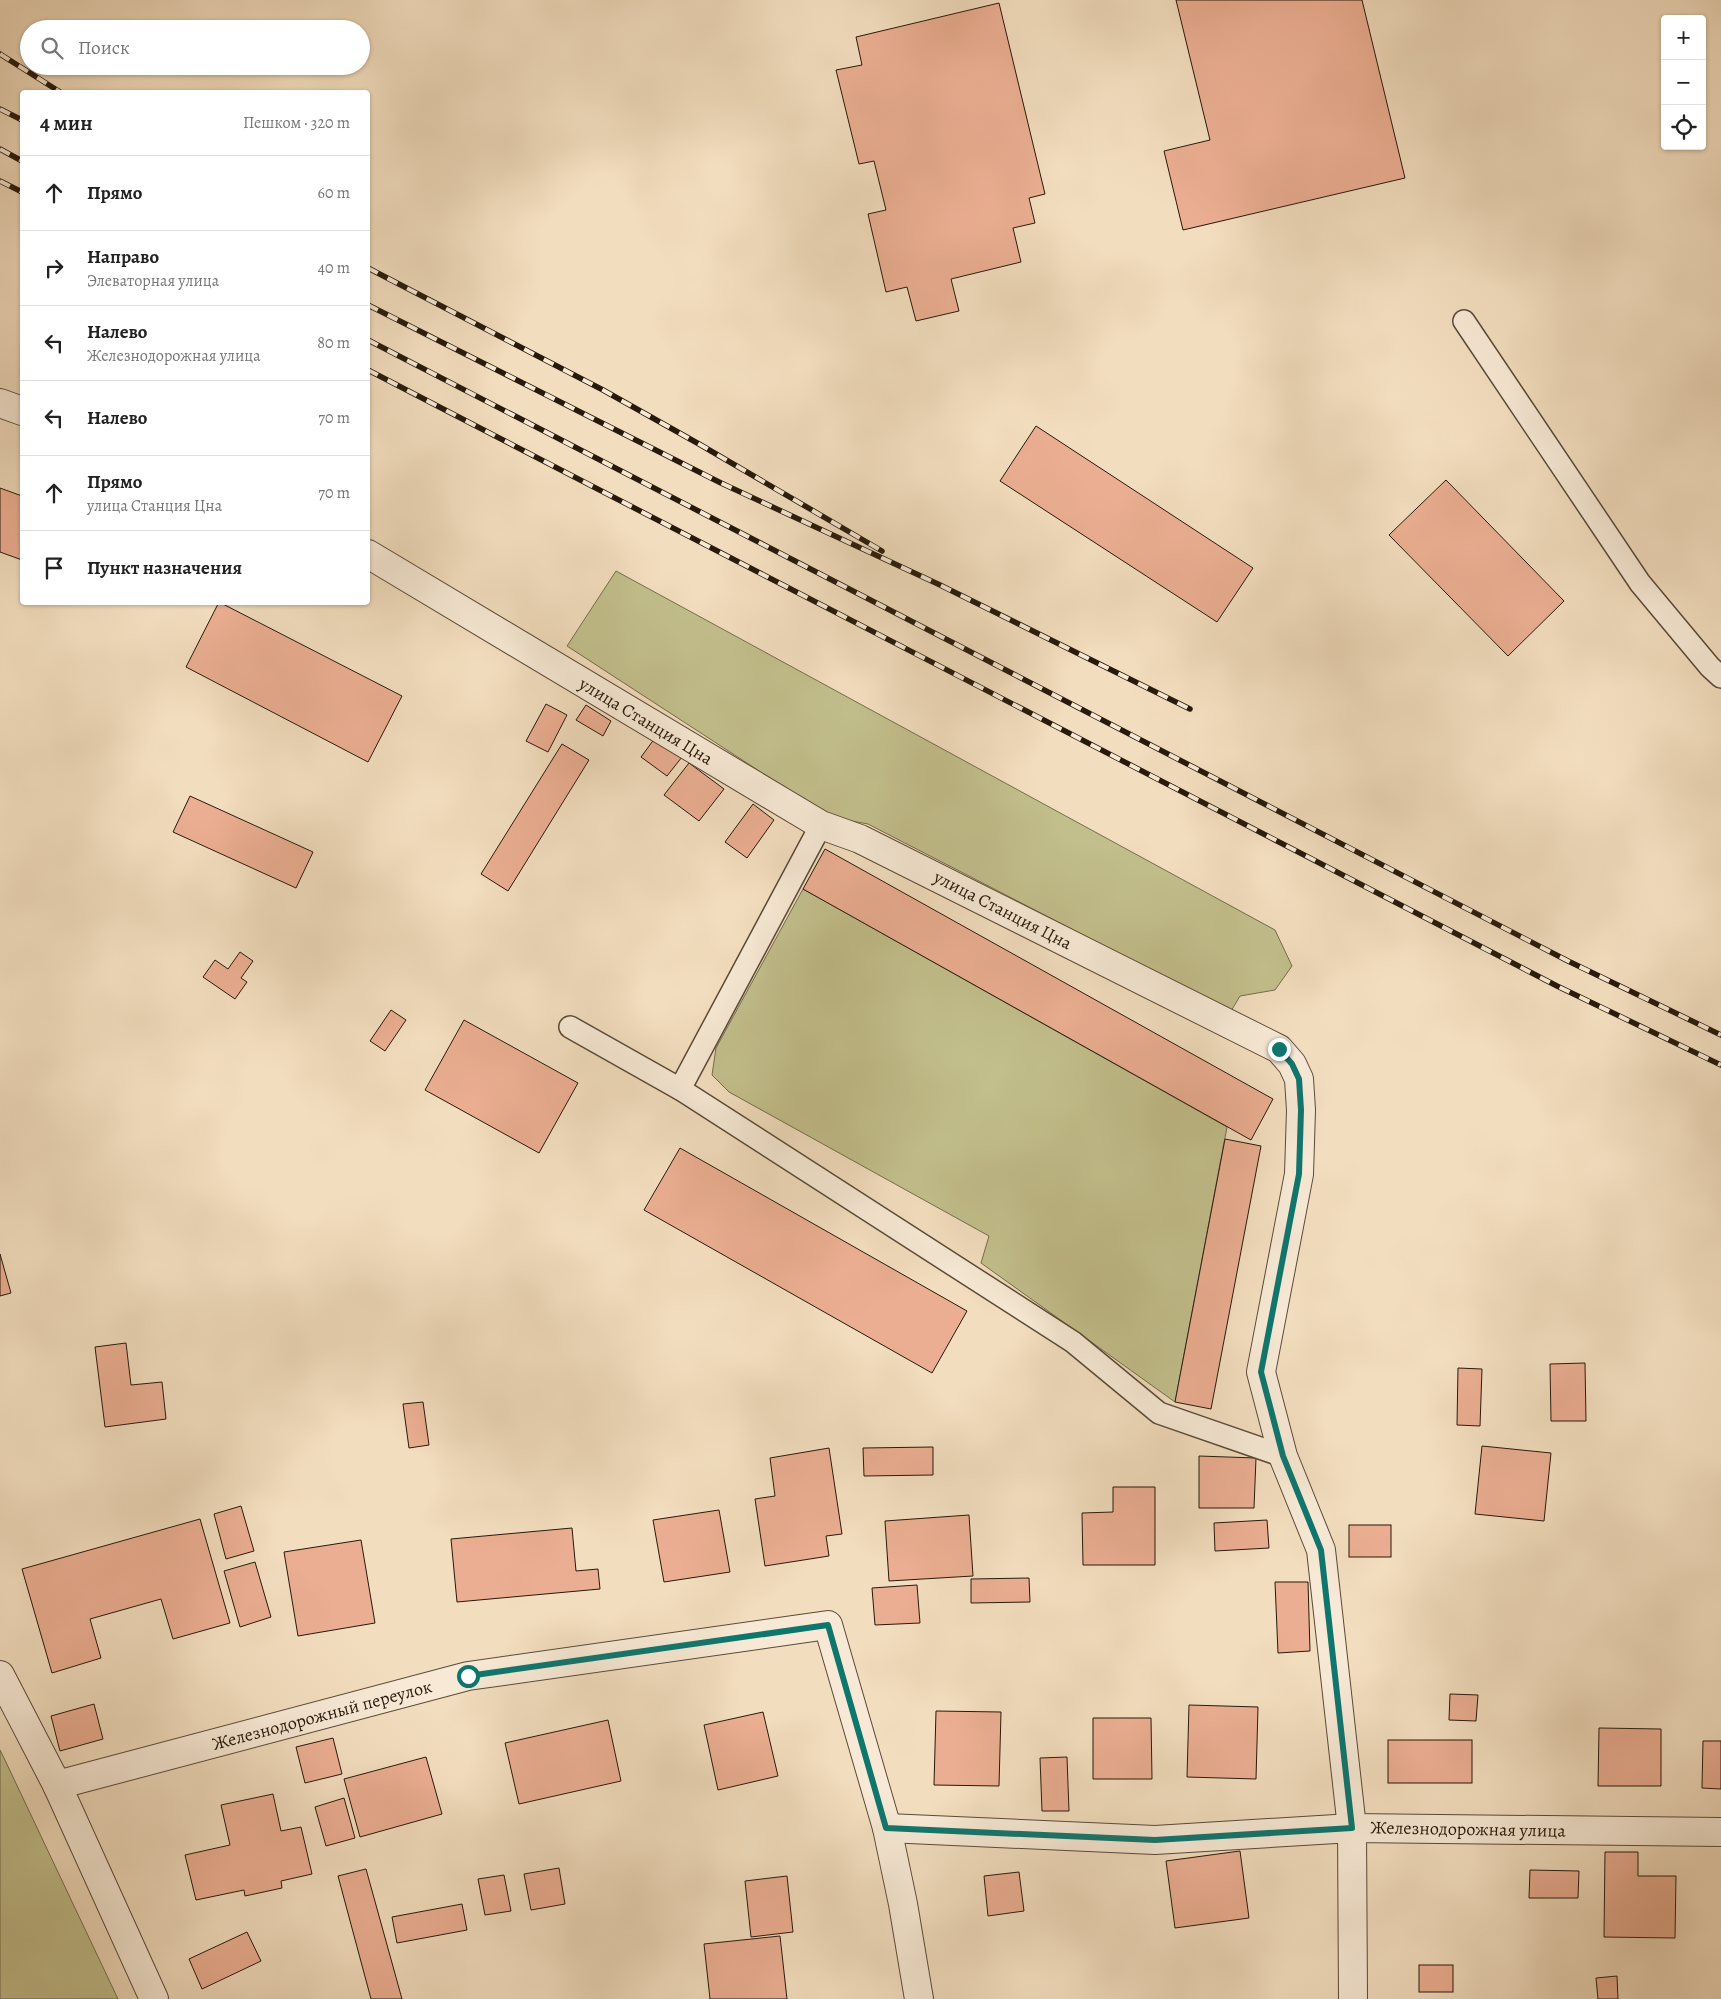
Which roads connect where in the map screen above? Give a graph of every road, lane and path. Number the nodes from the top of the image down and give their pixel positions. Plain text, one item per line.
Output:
1 (1464, 321) dead end
2 (0, 403) edge
3 (20, 410) edge
4 (370, 555) edge
5 (1721, 676) edge
6 (821, 825) junction
7 (570, 1027) dead end
8 (680, 1089) junction
9 (1283, 1456) junction
10 (0, 1675) edge
11 (57, 1785) junction
12 (886, 1828) junction
13 (1352, 1828) junction
14 (1721, 1832) edge
15 (154, 1999) edge
16 (919, 1999) edge
17 (1353, 1999) edge

1 - 5 lane
2 - 3 street
4 - 6 street, улица Станция Цна
6 - 8 lane
6 - 9 street, улица Станция Цна
7 - 8 lane
8 - 9 lane
9 - 13 street, улица Станция Цна
10 - 11 street
11 - 12 street, Железнодорожный переулок
11 - 15 street
12 - 13 street, Железнодорожная улица
12 - 16 street
13 - 14 street, Железнодорожная улица
13 - 17 street, улица Станция Цна

